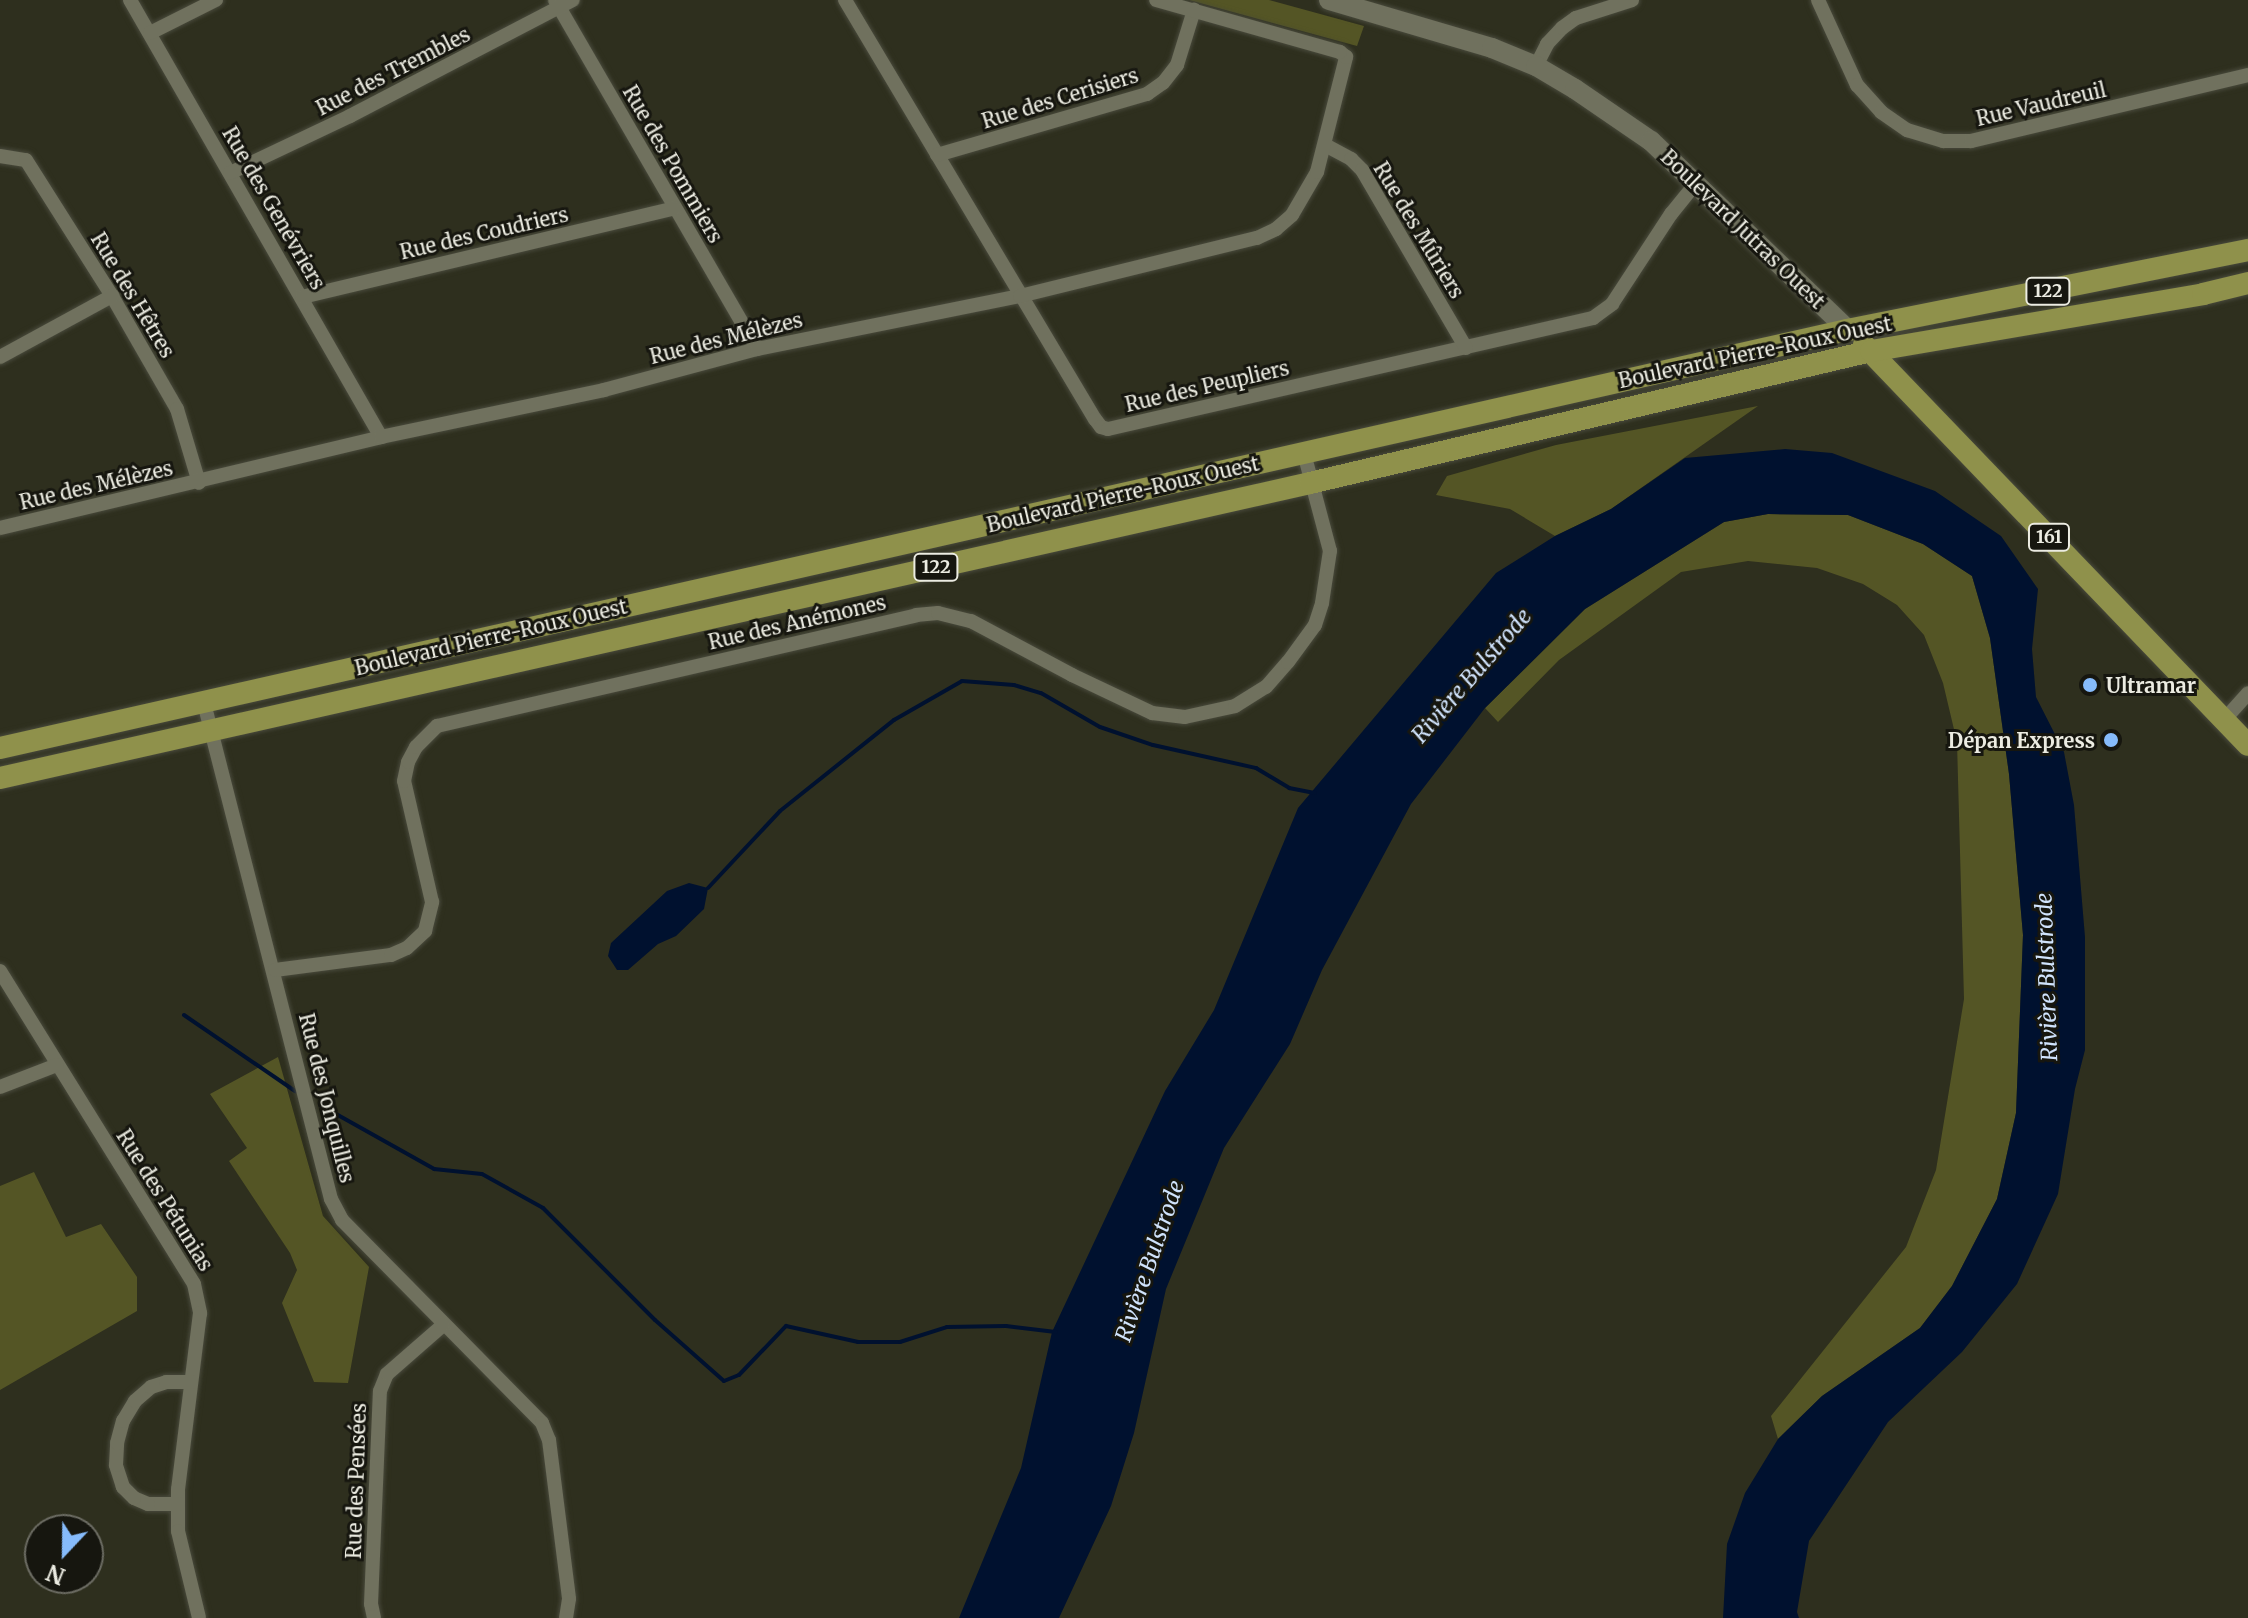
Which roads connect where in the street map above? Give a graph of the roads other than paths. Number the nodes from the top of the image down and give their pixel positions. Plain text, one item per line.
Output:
1 (130, 0) edge
2 (216, 0) edge
3 (573, 0) edge
4 (845, 0) edge
5 (1156, 0) edge
6 (1329, 0) edge
7 (1632, 0) edge
8 (1818, 0) edge
9 (557, 4) edge
10 (1369, 5) edge
11 (1194, 10) junction
12 (150, 33) junction
13 (1536, 66) junction
14 (2248, 75) edge
15 (1325, 145) junction
16 (937, 155) junction
17 (0, 156) edge
18 (230, 173) junction
19 (1696, 183) junction
20 (675, 208) junction
21 (2248, 250) edge
22 (2248, 283) edge
23 (112, 296) junction
24 (1020, 296) junction
25 (302, 297) junction
26 (1848, 330) junction
27 (1466, 348) junction
28 (757, 349) junction
29 (1871, 351) junction
30 (0, 357) edge
31 (381, 437) junction
32 (1304, 453) junction
33 (199, 483) junction
34 (1310, 483) junction
35 (0, 528) edge
36 (2248, 693) edge
37 (204, 703) junction
38 (2224, 720) junction
39 (212, 731) junction
40 (2248, 745) edge
41 (0, 748) edge
42 (0, 778) edge
43 (275, 970) junction
44 (0, 971) edge
45 (57, 1065) junction
46 (0, 1087) edge
47 (443, 1325) junction
48 (191, 1382) junction
49 (178, 1504) junction
50 (199, 1618) edge
51 (374, 1618) edge
52 (566, 1618) edge

1 - 12 street, Rue des Genévriers
2 - 12 street
3 - 9 street, Rue des Trembles
4 - 16 street, Rue des Peupliers
5 - 11 street
6 - 10 main road, Boulevard Jutras Ouest
7 - 13 street
8 - 14 street, Rue Vaudreuil
9 - 18 street, Rue des Trembles
9 - 20 street, Rue des Pommiers
10 - 13 main road, Boulevard Jutras Ouest
11 - 15 street, Rue des Mélèzes
11 - 16 street, Rue des Cerisiers
12 - 18 street, Rue des Genévriers
13 - 19 main road, Boulevard Jutras Ouest
15 - 24 street, Rue des Mélèzes
15 - 27 street, Rue des Mûriers
16 - 24 street, Rue des Peupliers
17 - 23 street, Rue des Hêtres
18 - 25 street, Rue des Genévriers
19 - 26 main road, Boulevard Jutras Ouest
19 - 27 street, Rue des Peupliers
20 - 25 street, Rue des Coudriers
20 - 28 street, Rue des Pommiers
21 - 26 main road, Boulevard Pierre-Roux Ouest / 122
22 - 29 main road, Boulevard Pierre-Roux Ouest / 122
23 - 30 street
23 - 33 street, Rue des Hêtres
24 - 27 street, Rue des Peupliers
24 - 28 street, Rue des Mélèzes
25 - 31 street, Rue des Genévriers
26 - 29 main road, Boulevard Jutras Ouest / 161
26 - 32 main road, Boulevard Pierre-Roux Ouest / 122
28 - 31 street, Rue des Mélèzes
29 - 34 main road, Boulevard Pierre-Roux Ouest / 122
29 - 38 main road, Boulevard Jutras Ouest / 161
31 - 33 street, Rue des Mélèzes
32 - 34 street, Rue des Anémones
32 - 37 main road, Boulevard Pierre-Roux Ouest / 122
33 - 35 street, Rue des Mélèzes
34 - 39 main road, Boulevard Pierre-Roux Ouest / 122
34 - 43 street, Rue des Anémones
36 - 38 street
37 - 39 street, Rue des Jonquilles
37 - 41 main road, Boulevard Pierre-Roux Ouest / 122
38 - 40 main road, Boulevard Jutras Ouest / 161
39 - 42 main road, Boulevard Pierre-Roux Ouest / 122
39 - 43 street, Rue des Jonquilles
43 - 47 street, Rue des Jonquilles
44 - 45 street, Rue des Pétunias
45 - 46 street
45 - 48 street, Rue des Pétunias
47 - 51 street, Rue des Pensées
47 - 52 street, Rue des Jonquilles
48 - 49 street, Rue des Pétunias
48 - 49 street
49 - 50 street, Rue des Pétunias

